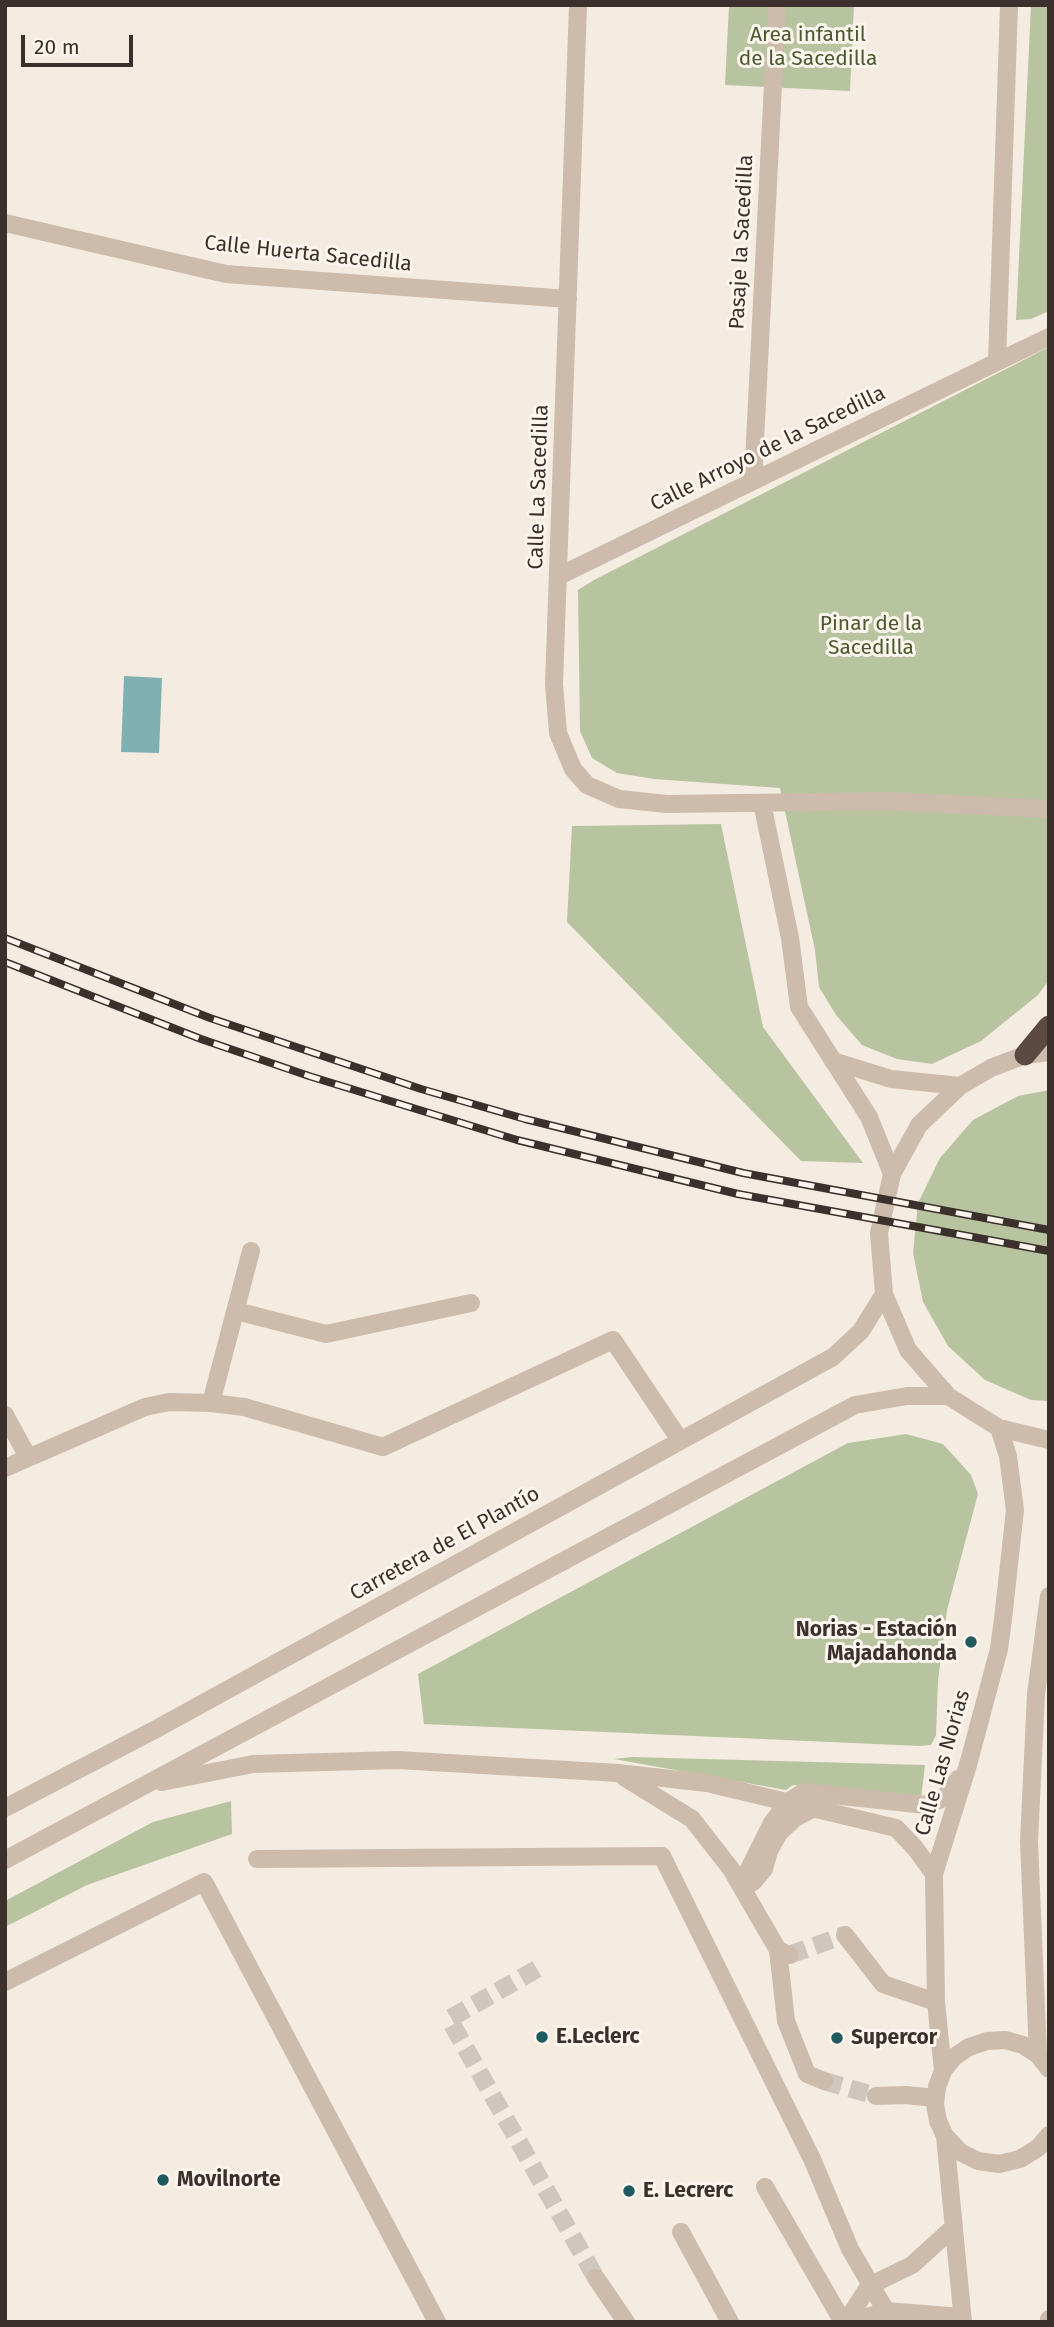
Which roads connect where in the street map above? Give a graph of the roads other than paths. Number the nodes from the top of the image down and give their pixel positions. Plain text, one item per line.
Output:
1 (578, 5) edge
2 (777, 5) edge
3 (1009, 5) edge
4 (5, 223) edge
5 (568, 299) junction
6 (1049, 337) edge
7 (997, 362) junction
8 (753, 481) junction
9 (559, 576) junction
10 (762, 803) junction
11 (1049, 809) edge
12 (1049, 1026) edge
13 (1049, 1052) edge
14 (1025, 1055) junction
15 (833, 1061) junction
16 (960, 1086) junction
17 (892, 1174) junction
18 (251, 1251) dead end
19 (884, 1294) junction
20 (471, 1303) dead end
21 (236, 1311) junction
22 (948, 1396) junction
23 (211, 1403) junction
24 (5, 1415) edge
25 (999, 1428) junction
26 (680, 1440) junction
27 (1049, 1440) edge
28 (28, 1457) junction
29 (5, 1468) edge
30 (1049, 1596) edge
31 (1045, 1654) edge
32 (1049, 1749) edge
33 (968, 1765) junction
34 (1039, 1772) edge
35 (618, 1773) junction
36 (141, 1787) junction
37 (789, 1801) junction
38 (5, 1808) edge
39 (814, 1808) junction
40 (257, 1859) dead end
41 (5, 1860) edge
42 (934, 1874) junction
43 (743, 1888) junction
44 (845, 1935) dead end
45 (5, 1982) edge
46 (936, 2002) junction
47 (1043, 2062) edge
48 (943, 2071) junction
49 (824, 2081) tunnel mouth
50 (876, 2096) tunnel mouth
51 (935, 2098) junction
52 (1049, 2135) edge
53 (945, 2136) junction
54 (765, 2186) dead end
55 (954, 2227) junction
56 (681, 2232) dead end
57 (596, 2278) tunnel mouth
58 (869, 2286) junction
59 (886, 2311) junction
60 (963, 2319) edge
61 (437, 2322) edge
62 (626, 2322) edge
63 (730, 2322) edge
64 (847, 2322) edge

1 - 5 street, Calle La Sacedilla
2 - 8 street, Pasaje la Sacedilla
3 - 7 street
4 - 5 street, Calle Huerta Sacedilla
5 - 9 street, Calle La Sacedilla
6 - 7 street, Calle Arroyo de la Sacedilla
7 - 8 street, Calle Arroyo de la Sacedilla
8 - 9 street, Calle Arroyo de la Sacedilla
9 - 10 street, Calle La Sacedilla
10 - 11 street, Calle La Sacedilla
10 - 15 street
12 - 14 highway
13 - 14 street
14 - 16 street
15 - 16 street
15 - 17 street
16 - 17 street
17 - 19 street
18 - 21 street
19 - 22 street
19 - 26 street, Carretera de El Plantío
20 - 21 street
21 - 23 street
22 - 25 street
22 - 36 street
23 - 26 street
23 - 28 street
24 - 28 street
25 - 27 street
25 - 33 street, Calle Las Norias
26 - 38 street, Carretera de El Plantío
28 - 29 street
30 - 31 street
31 - 34 street
32 - 34 street
33 - 37 street
33 - 42 street, Calle Las Norias
34 - 47 street
35 - 36 street
35 - 37 street
35 - 43 street
36 - 41 street
37 - 39 street
37 - 43 street
39 - 42 street
39 - 43 street
40 - 58 street
42 - 46 street, Calle Las Norias
43 - 49 street
44 - 46 street
45 - 61 street
46 - 48 street, Calle Las Norias
47 - 48 street
48 - 51 street, Calle Las Norias
50 - 51 street
51 - 53 street, Calle Las Norias
52 - 53 street
53 - 55 street, Calle Las Norias
54 - 64 street
55 - 58 street
55 - 60 street, Calle Las Norias
56 - 63 street
57 - 62 street
58 - 59 street
58 - 64 street
59 - 60 street
59 - 64 street

